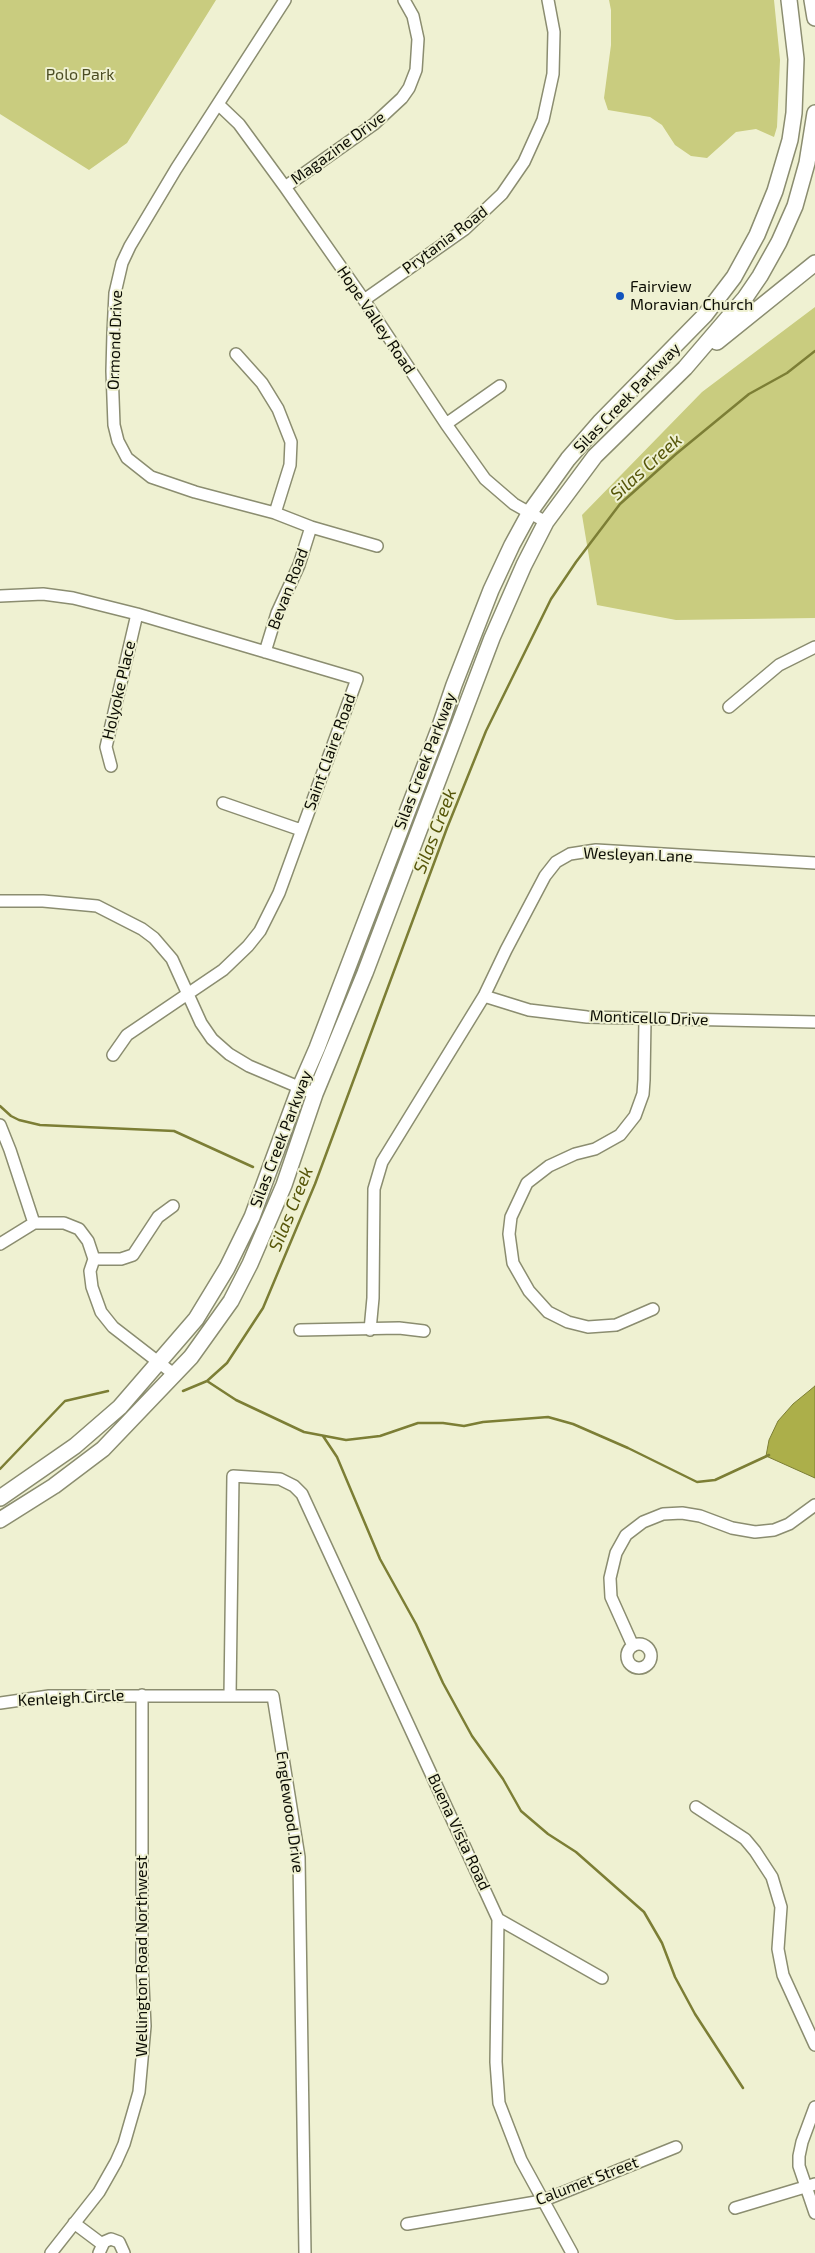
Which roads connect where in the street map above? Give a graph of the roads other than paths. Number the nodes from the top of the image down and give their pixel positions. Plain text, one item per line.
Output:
1 (285, 0) edge
2 (404, 0) edge
3 (548, 0) edge
4 (789, 0) edge
5 (812, 0) edge
6 (815, 18) edge
7 (218, 104) junction
8 (815, 113) edge
9 (813, 136) edge
10 (790, 140) junction
11 (812, 153) edge
12 (285, 187) junction
13 (815, 263) edge
14 (364, 300) junction
15 (236, 354) dead end
16 (684, 368) junction
17 (500, 386) dead end
18 (446, 424) junction
19 (530, 512) junction
20 (275, 513) junction
21 (546, 522) junction
22 (311, 527) junction
23 (377, 546) dead end
24 (0, 596) edge
25 (137, 614) junction
26 (815, 647) edge
27 (265, 652) junction
28 (729, 707) dead end
29 (111, 766) dead end
30 (223, 803) dead end
31 (301, 830) junction
32 (815, 863) edge
33 (0, 901) edge
34 (188, 994) junction
35 (484, 996) junction
36 (645, 1019) junction
37 (815, 1022) edge
38 (113, 1055) dead end
39 (300, 1088) junction
40 (315, 1094) junction
41 (0, 1125) edge
42 (173, 1206) dead end
43 (34, 1223) junction
44 (0, 1244) edge
45 (94, 1259) junction
46 (653, 1309) dead end
47 (300, 1330) dead end
48 (370, 1330) junction
49 (424, 1331) dead end
50 (159, 1362) junction
51 (175, 1375) junction
52 (0, 1498) edge
53 (815, 1505) edge
54 (0, 1520) edge
55 (633, 1646) dead end
56 (142, 1695) junction
57 (230, 1696) junction
58 (0, 1703) edge
59 (696, 1807) dead end
60 (498, 1919) junction
61 (602, 1978) dead end
62 (815, 2045) edge
63 (815, 2107) edge
64 (676, 2147) dead end
65 (810, 2185) edge
66 (542, 2201) junction
67 (735, 2208) dead end
68 (815, 2213) edge
69 (74, 2223) junction
70 (407, 2224) dead end
71 (100, 2248) edge
72 (51, 2253) edge
73 (124, 2253) edge
74 (305, 2253) edge
75 (572, 2253) edge

1 - 7 street, Ormond Drive
2 - 12 street, Magazine Drive
3 - 14 street, Prytania Road
4 - 10 main road, Silas Creek Parkway
5 - 6 main road
7 - 12 street, Hope Valley Road
7 - 20 street, Ormond Drive
8 - 9 main road, Silas Creek Parkway
9 - 10 main road
9 - 11 main road, Silas Creek Parkway
10 - 11 main road
10 - 19 main road, Silas Creek Parkway
11 - 16 main road, Silas Creek Parkway
12 - 14 street, Hope Valley Road
13 - 16 main road
14 - 18 street, Hope Valley Road
15 - 20 street
16 - 21 main road, Silas Creek Parkway
17 - 18 street
18 - 19 street, Hope Valley Road
19 - 21 street, Hope Valley Road
19 - 39 main road, Silas Creek Parkway
20 - 22 street, Ormond Drive
21 - 40 main road, Silas Creek Parkway
22 - 23 street, Ormond Drive
22 - 27 street, Bevan Road
24 - 25 street, Saint Claire Road
25 - 27 street, Saint Claire Road
25 - 29 street, Holyoke Place
26 - 28 street
27 - 31 street, Saint Claire Road
30 - 31 street
31 - 34 street, Saint Claire Road
32 - 35 street, Wesleyan Lane
33 - 34 street
34 - 38 street, Saint Claire Road
34 - 39 street
35 - 36 street, Monticello Drive
35 - 48 street, Wesleyan Lane
36 - 37 street, Monticello Drive
36 - 46 street
39 - 40 street
39 - 50 main road, Silas Creek Parkway
40 - 51 main road, Silas Creek Parkway
41 - 43 street
42 - 45 street
43 - 44 street
43 - 45 street
45 - 50 street
47 - 48 street
48 - 49 street
50 - 51 street
50 - 52 main road, Silas Creek Parkway
51 - 54 main road, Silas Creek Parkway
53 - 55 street
56 - 57 street, Kenleigh Circle
56 - 58 street, Kenleigh Circle
56 - 69 street, Wellington Road Northwest
57 - 60 street, Buena Vista Road
57 - 74 street, Englewood Drive
59 - 62 street
60 - 61 street
60 - 66 street, Buena Vista Road
63 - 65 street
64 - 66 street, Calumet Street
65 - 67 street
65 - 68 street
66 - 70 street, Calumet Street
66 - 75 street, Buena Vista Road
69 - 71 street
69 - 72 street, Wellington Road Northwest
71 - 73 street

